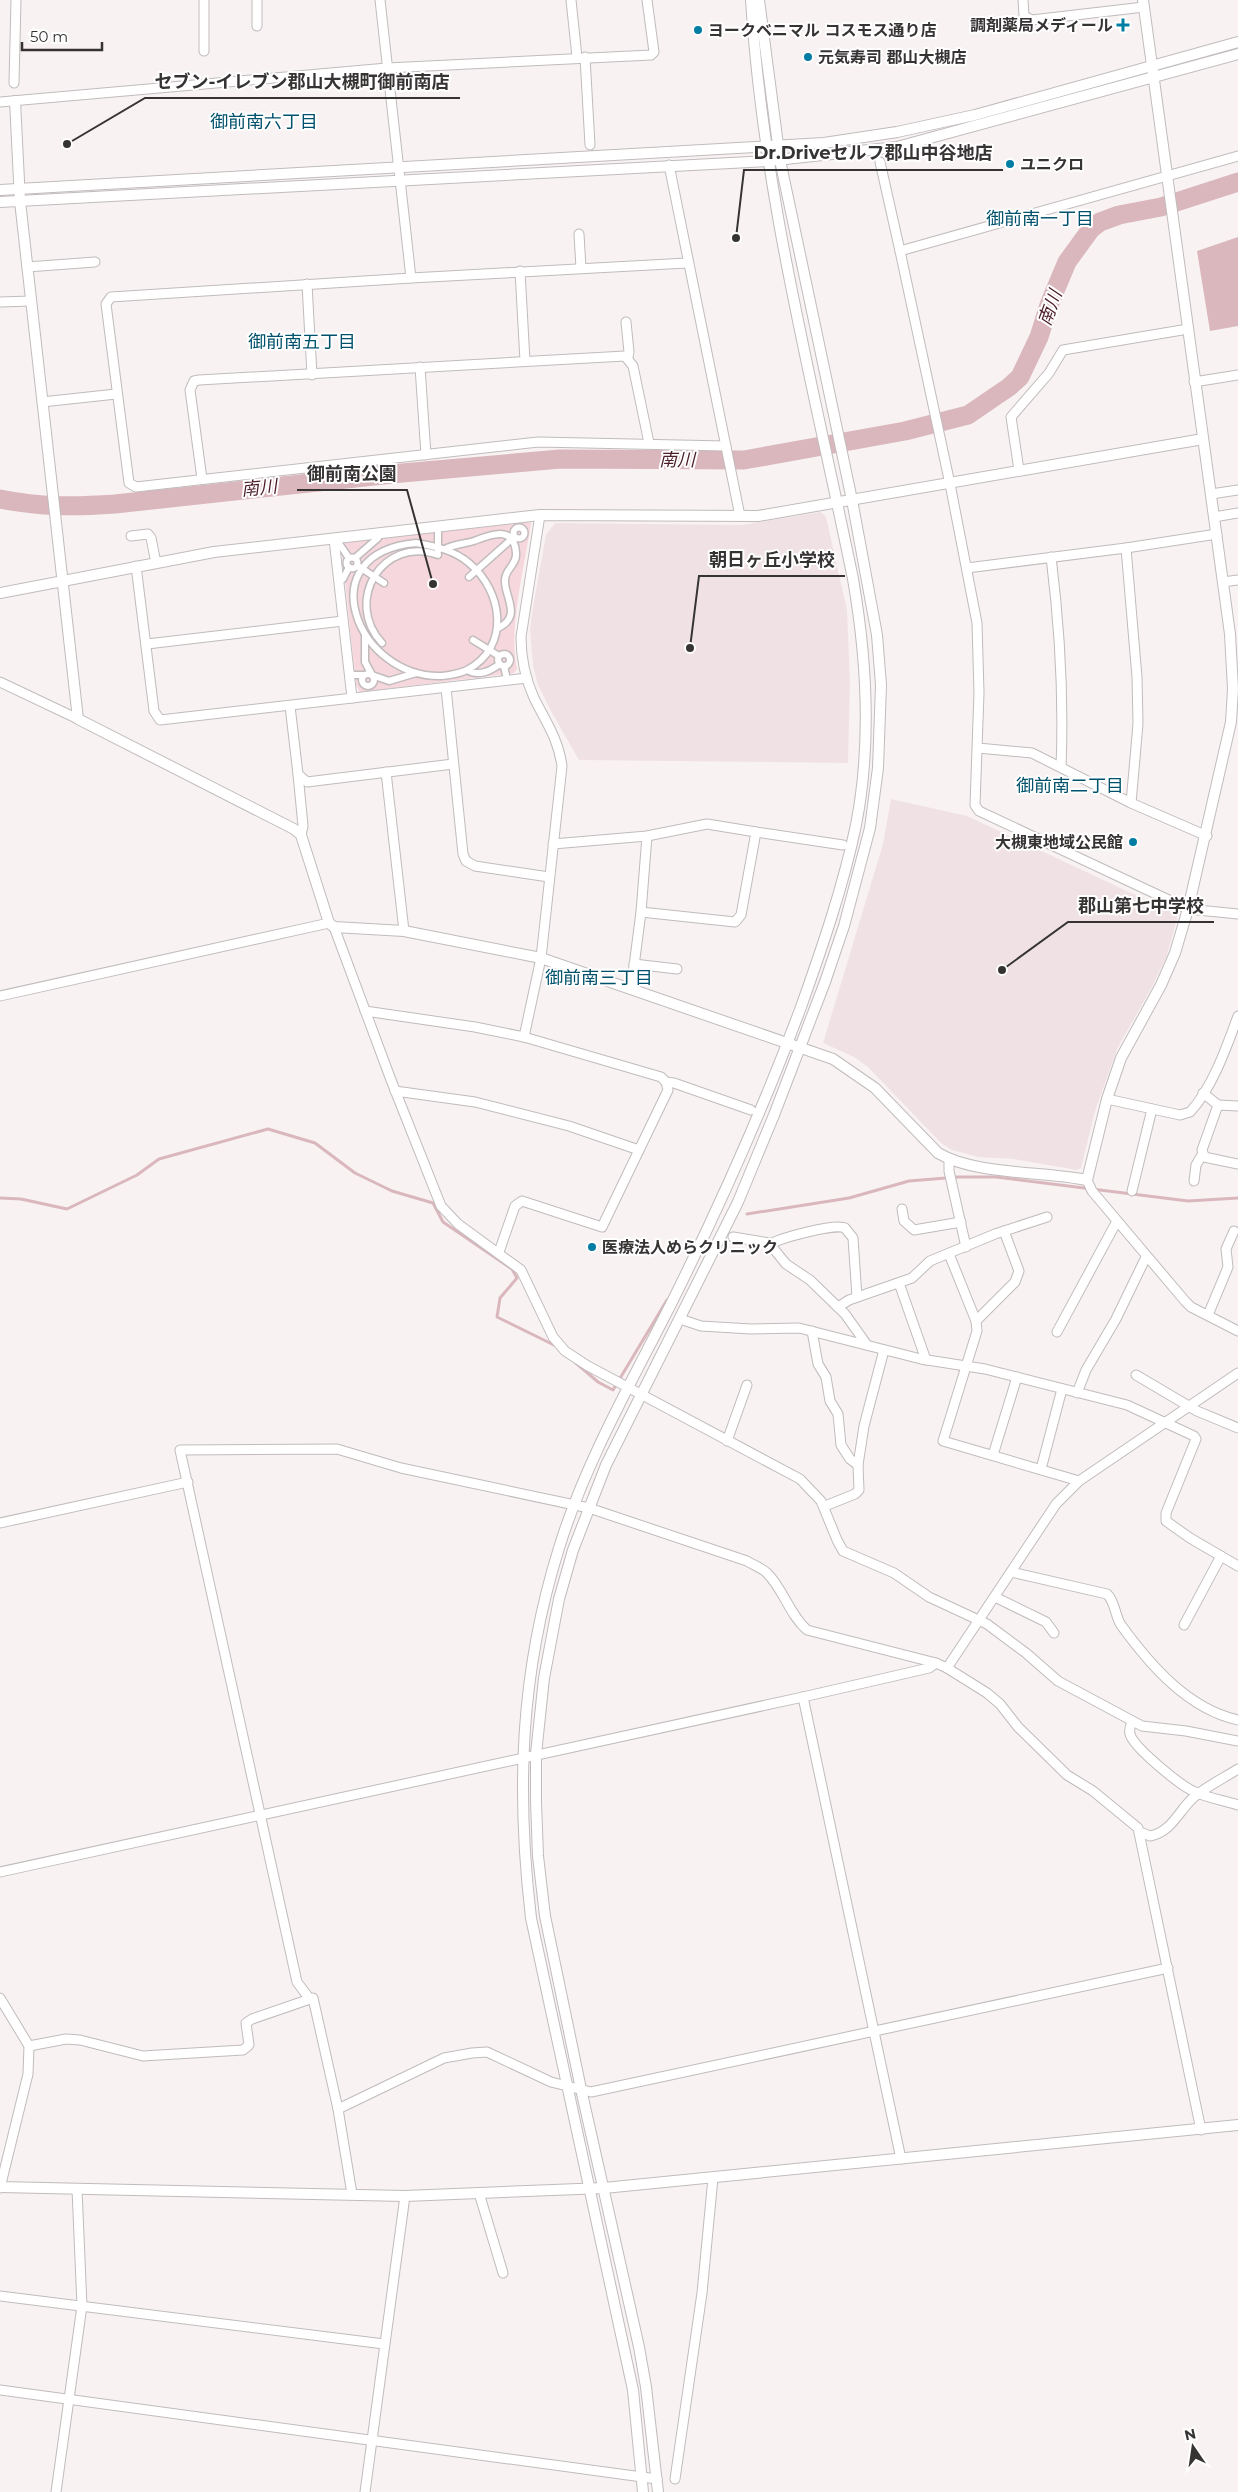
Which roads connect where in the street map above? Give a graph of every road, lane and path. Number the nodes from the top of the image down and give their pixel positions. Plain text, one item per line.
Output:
1 (16, 0) edge
2 (204, 0) edge
3 (257, 0) edge
4 (380, 0) edge
5 (571, 0) edge
6 (647, 0) edge
7 (751, 0) edge
8 (759, 0) edge
9 (1023, 0) edge
10 (1143, 3) edge
11 (257, 26) dead end
12 (1238, 42) edge
13 (204, 51) dead end
14 (1238, 54) edge
15 (581, 57) junction
16 (1150, 66) junction
17 (387, 68) junction
18 (1152, 77) junction
19 (14, 83) dead end
20 (15, 101) junction
21 (0, 102) edge
22 (590, 144) dead end
23 (778, 146) junction
24 (766, 147) junction
25 (1238, 156) edge
26 (780, 160) junction
27 (767, 161) junction
28 (880, 162) dead end
29 (669, 165) junction
30 (400, 168) junction
31 (1166, 179) junction
32 (401, 180) junction
33 (19, 189) junction
34 (0, 190) edge
35 (20, 201) junction
36 (0, 202) edge
37 (579, 234) dead end
38 (900, 251) junction
39 (95, 262) dead end
40 (687, 263) junction
41 (27, 267) junction
42 (581, 268) junction
43 (520, 271) junction
44 (411, 278) junction
45 (306, 284) junction
46 (31, 301) junction
47 (0, 302) edge
48 (626, 322) dead end
49 (1188, 329) junction
50 (628, 357) junction
51 (525, 361) junction
52 (420, 367) junction
53 (312, 375) junction
54 (1238, 375) edge
55 (1194, 382) junction
56 (116, 394) junction
57 (42, 402) junction
58 (1203, 439) junction
59 (648, 444) junction
60 (726, 447) junction
61 (426, 455) junction
62 (1019, 470) junction
63 (202, 479) junction
64 (950, 484) junction
65 (1238, 490) edge
66 (1211, 494) junction
67 (852, 500) junction
68 (838, 504) junction
69 (1238, 513) edge
70 (540, 515) junction
71 (740, 516) junction
72 (1214, 516) junction
73 (438, 527) junction
74 (1217, 534) junction
75 (131, 536) dead end
76 (378, 538) dead end
77 (512, 539) junction
78 (337, 542) junction
79 (1126, 548) junction
80 (440, 553) junction
81 (1051, 557) junction
82 (352, 558) junction
83 (156, 563) junction
84 (136, 566) junction
85 (348, 567) junction
86 (359, 567) junction
87 (967, 568) junction
88 (477, 570) junction
89 (374, 576) junction
90 (469, 577) dead end
91 (343, 579) dead end
92 (1238, 580) edge
93 (62, 581) junction
94 (1223, 582) junction
95 (384, 583) dead end
96 (0, 593) edge
97 (343, 622) junction
98 (498, 628) junction
99 (365, 635) junction
100 (473, 640) dead end
101 (147, 644) junction
102 (377, 650) junction
103 (490, 651) junction
104 (501, 662) junction
105 (467, 670) junction
106 (416, 673) junction
107 (354, 675) dead end
108 (364, 675) junction
109 (506, 675) dead end
110 (372, 676) junction
111 (527, 678) junction
112 (0, 682) edge
113 (446, 688) junction
114 (352, 698) junction
115 (290, 706) junction
116 (78, 719) junction
117 (1235, 722) edge
118 (978, 748) junction
119 (453, 764) junction
120 (1061, 767) junction
121 (386, 772) junction
122 (298, 774) junction
123 (1131, 802) junction
124 (756, 832) junction
125 (301, 835) junction
126 (647, 836) junction
127 (1206, 836) junction
128 (553, 844) junction
129 (842, 845) dead end
130 (549, 877) junction
131 (1188, 909) junction
132 (641, 912) junction
133 (1238, 914) edge
134 (332, 925) junction
135 (404, 931) junction
136 (541, 958) junction
137 (634, 964) junction
138 (677, 969) dead end
139 (631, 989) junction
140 (0, 996) edge
141 (365, 1010) junction
142 (1238, 1016) edge
143 (524, 1037) junction
144 (788, 1043) junction
145 (1228, 1043) junction
146 (1238, 1047) edge
147 (801, 1048) junction
148 (666, 1082) junction
149 (395, 1091) junction
150 (1203, 1093) junction
151 (1107, 1099) junction
152 (1218, 1105) junction
153 (1238, 1106) edge
154 (1152, 1109) junction
155 (752, 1110) dead end
156 (638, 1150) junction
157 (1203, 1153) junction
158 (949, 1160) junction
159 (1238, 1164) edge
160 (1087, 1180) junction
161 (1194, 1181) dead end
162 (1132, 1191) dead end
163 (902, 1209) dead end
164 (1048, 1217) dead end
165 (1117, 1221) junction
166 (960, 1222) junction
167 (1004, 1231) junction
168 (1234, 1231) dead end
169 (733, 1238) dead end
170 (771, 1244) junction
171 (966, 1246) junction
172 (499, 1252) junction
173 (949, 1254) junction
174 (1146, 1257) junction
175 (899, 1283) junction
176 (857, 1297) junction
177 (838, 1307) junction
178 (1208, 1315) junction
179 (680, 1319) junction
180 (976, 1321) junction
181 (812, 1331) junction
182 (1238, 1331) edge
183 (1057, 1332) dead end
184 (867, 1345) junction
185 (884, 1350) junction
186 (926, 1360) junction
187 (966, 1366) junction
188 (1238, 1373) edge
189 (1136, 1374) dead end
190 (1016, 1377) junction
191 (747, 1385) dead end
192 (629, 1387) junction
193 (1062, 1389) junction
194 (1077, 1393) junction
195 (642, 1394) junction
196 (1188, 1406) junction
197 (1163, 1423) junction
198 (1238, 1428) edge
199 (727, 1441) junction
200 (993, 1455) junction
201 (858, 1465) junction
202 (1042, 1469) junction
203 (1079, 1481) junction
204 (188, 1482) junction
205 (574, 1506) junction
206 (825, 1506) junction
207 (589, 1508) junction
208 (0, 1523) edge
209 (1221, 1556) junction
210 (1238, 1566) edge
211 (1011, 1572) junction
212 (995, 1597) junction
213 (980, 1620) junction
214 (1184, 1625) dead end
215 (1054, 1632) dead end
216 (936, 1663) junction
217 (947, 1668) junction
218 (803, 1698) junction
219 (1238, 1720) edge
220 (1132, 1722) junction
221 (1238, 1742) edge
222 (536, 1754) junction
223 (522, 1758) junction
224 (1238, 1770) edge
225 (1199, 1794) junction
226 (1238, 1805) edge
227 (260, 1815) junction
228 (1140, 1832) junction
229 (0, 1872) edge
230 (1168, 1968) junction
231 (309, 1998) junction
232 (0, 1999) edge
233 (873, 2030) junction
234 (29, 2046) junction
235 (566, 2085) junction
236 (581, 2089) junction
237 (338, 2109) junction
238 (1238, 2125) edge
239 (1201, 2130) junction
240 (901, 2159) junction
241 (713, 2178) junction
242 (0, 2188) edge
243 (604, 2188) junction
244 (77, 2189) junction
245 (590, 2189) junction
246 (479, 2193) junction
247 (352, 2194) junction
248 (405, 2196) junction
249 (502, 2273) dead end
250 (0, 2296) edge
251 (82, 2306) junction
252 (384, 2344) junction
253 (0, 2390) edge
254 (67, 2400) junction
255 (372, 2440) junction
256 (643, 2476) junction
257 (675, 2478) dead end
258 (658, 2479) junction
259 (56, 2492) edge
260 (365, 2492) edge
261 (643, 2492) edge
262 (658, 2492) edge

1 - 19 street
2 - 13 street
3 - 11 street
4 - 17 street
5 - 15 street
6 - 15 street
7 - 24 street
8 - 23 street
9 - 10 street
10 - 16 street
12 - 16 street
14 - 18 street
15 - 17 street
15 - 22 street
16 - 18 street
16 - 23 street
17 - 20 street
17 - 30 street
18 - 26 street
18 - 31 street
20 - 21 street
20 - 33 street
23 - 24 street
23 - 26 street
24 - 27 street
24 - 30 street
25 - 31 street
26 - 27 street
26 - 67 street
27 - 29 street
27 - 68 street
28 - 38 street
29 - 32 street
29 - 40 street
30 - 32 street
30 - 33 street
31 - 38 street
31 - 49 street
32 - 35 street
32 - 44 street
33 - 34 street
33 - 35 street
35 - 36 street
35 - 41 street
37 - 42 street
38 - 64 street
39 - 41 street
40 - 42 street
40 - 60 street
41 - 46 street
42 - 43 street
43 - 44 street
43 - 51 street
44 - 45 street
45 - 53 street
45 - 56 street
46 - 47 street
46 - 57 street
48 - 50 street
49 - 55 street
49 - 62 street
50 - 51 street
50 - 59 street
51 - 52 street
52 - 53 street
52 - 61 street
53 - 63 street
54 - 55 street
55 - 58 street
56 - 57 street
56 - 63 street
57 - 93 street
58 - 62 street
58 - 66 street
59 - 60 street
59 - 61 street
60 - 71 street
61 - 63 street
62 - 64 street
64 - 67 street
64 - 87 street
65 - 66 street
66 - 72 street
67 - 68 street
67 - 147 street
68 - 71 street
68 - 144 street
69 - 72 street
70 - 71 street
70 - 73 street
70 - 111 street
72 - 74 street
73 - 78 street
73 - 80 street
74 - 79 street
74 - 94 street
75 - 83 street
76 - 82 street
77 - 77 street
77 - 80 street
77 - 88 street
77 - 98 street
78 - 82 street
78 - 83 street
78 - 97 street
79 - 81 street
79 - 123 street
80 - 86 street
80 - 88 street
80 - 89 street
81 - 87 street
81 - 120 street
82 - 85 street
82 - 86 street
83 - 84 street
84 - 93 street
84 - 101 street
85 - 86 street
85 - 91 street
86 - 89 street
86 - 99 street
87 - 118 street
88 - 90 street
88 - 98 street
89 - 95 street
89 - 102 street
92 - 94 street
93 - 96 street
93 - 116 street
94 - 117 street
97 - 101 street
97 - 114 street
98 - 103 street
99 - 102 street
99 - 110 street
100 - 103 street
101 - 115 street
102 - 106 street
103 - 104 street
103 - 105 street
104 - 104 street
104 - 105 street
104 - 109 street
105 - 106 street
106 - 110 street
107 - 108 street
108 - 110 street
108 - 110 street
111 - 113 street
111 - 128 street
112 - 116 street
113 - 114 street
113 - 119 street
114 - 115 street
115 - 122 street
116 - 125 street
117 - 127 street
118 - 120 street
118 - 131 street
119 - 121 street
119 - 130 street
120 - 123 street
121 - 122 street
121 - 135 street
122 - 125 street
123 - 127 street
124 - 126 street
124 - 129 street
124 - 132 street
125 - 134 street
126 - 128 street
126 - 132 street
127 - 131 street
128 - 130 street
130 - 136 street
131 - 133 street
131 - 151 street
132 - 137 street
134 - 135 street
134 - 140 street
134 - 141 street
135 - 136 street
136 - 139 street
136 - 143 street
137 - 138 street
137 - 139 street
139 - 144 street
141 - 143 street
141 - 149 street
142 - 145 street
143 - 148 street
144 - 147 street
144 - 192 street
145 - 146 street
145 - 150 street
147 - 158 street
147 - 179 street
148 - 155 street
148 - 156 street
149 - 156 street
149 - 172 street
150 - 152 street
150 - 154 street
151 - 154 street
151 - 160 street
152 - 153 street
152 - 157 street
154 - 162 street
156 - 172 street
157 - 159 street
157 - 161 street
158 - 160 street
158 - 166 street
160 - 165 street
163 - 166 street
164 - 167 street
165 - 174 street
165 - 183 street
166 - 171 street
167 - 171 street
167 - 180 street
168 - 178 street
169 - 170 street
170 - 176 street
170 - 177 street
171 - 173 street
172 - 192 street
173 - 175 street
173 - 180 street
174 - 178 street
174 - 194 street
175 - 176 street
175 - 186 street
176 - 177 street
177 - 184 street
178 - 182 street
179 - 181 street
179 - 195 street
180 - 187 street
181 - 184 street
181 - 201 street
184 - 185 street
185 - 186 street
185 - 201 street
186 - 187 street
187 - 190 street
187 - 200 street
188 - 196 street
189 - 196 street
190 - 193 street
190 - 200 street
191 - 199 street
192 - 195 street
192 - 205 street
193 - 194 street
193 - 202 street
194 - 197 street
195 - 199 street
195 - 207 street
196 - 197 street
196 - 198 street
197 - 203 street
197 - 209 street
199 - 206 street
200 - 202 street
201 - 206 street
202 - 203 street
203 - 211 street
204 - 205 street
204 - 208 street
204 - 227 street
205 - 207 street
205 - 223 street
206 - 213 street
207 - 216 street
207 - 222 street
209 - 210 street
209 - 214 street
211 - 212 street
211 - 219 street
212 - 213 street
212 - 215 street
213 - 217 street
213 - 220 street
216 - 217 street
216 - 218 street
217 - 228 street
218 - 222 street
218 - 233 street
220 - 221 street
220 - 225 street
222 - 223 street
222 - 236 street
223 - 227 street
223 - 235 street
224 - 225 street
225 - 226 street
225 - 228 street
227 - 229 street
227 - 231 street
228 - 230 street
230 - 233 street
230 - 239 street
231 - 234 street
231 - 237 street
232 - 234 street
233 - 236 street
233 - 240 street
234 - 242 street
235 - 236 street
235 - 237 street
235 - 245 street
236 - 243 street
237 - 247 street
238 - 239 street
239 - 240 street
240 - 241 street
241 - 243 street
241 - 257 street
242 - 244 street
243 - 245 street
243 - 258 street
244 - 247 street
244 - 251 street
245 - 246 street
245 - 256 street
246 - 248 street
246 - 249 street
247 - 248 street
248 - 252 street
250 - 251 street
251 - 252 street
251 - 254 street
252 - 255 street
253 - 254 street
254 - 255 street
254 - 259 street
255 - 256 street
255 - 260 street
256 - 258 street
256 - 261 street
258 - 262 street

